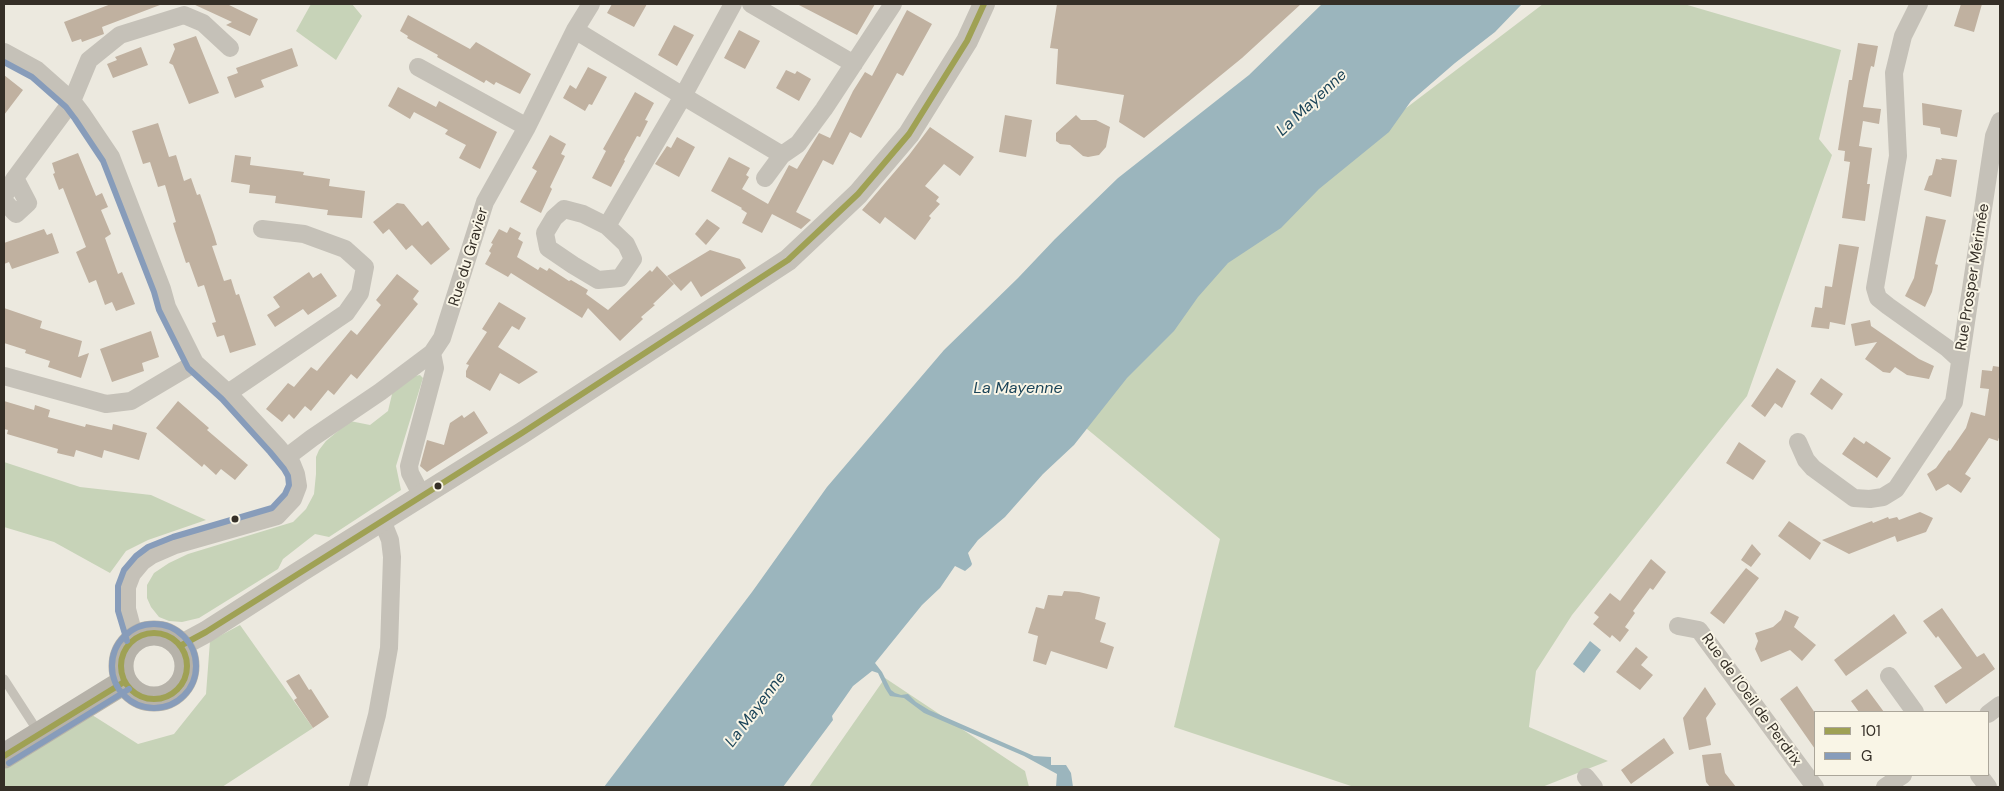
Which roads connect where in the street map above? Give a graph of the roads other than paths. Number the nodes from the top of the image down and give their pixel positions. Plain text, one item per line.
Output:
1 (591, 4) edge
2 (733, 4) edge
3 (751, 4) edge
4 (893, 4) edge
5 (984, 4) edge
6 (1919, 4) edge
7 (575, 30) junction
8 (230, 48) dead end
9 (4, 52) edge
10 (854, 64) junction
11 (418, 67) dead end
12 (683, 96) junction
13 (72, 102) junction
14 (2000, 121) edge
15 (527, 127) junction
16 (782, 155) junction
17 (15, 178) junction
18 (765, 178) dead end
19 (4, 196) edge
20 (4, 201) edge
21 (607, 226) junction
22 (262, 230) dead end
23 (432, 353) junction
24 (1960, 360) junction
25 (195, 363) junction
26 (4, 376) edge
27 (228, 393) junction
28 (1798, 442) dead end
29 (287, 457) junction
30 (422, 496) junction
31 (382, 520) junction
32 (1678, 626) dead end
33 (135, 638) junction
34 (180, 646) junction
35 (1889, 676) dead end
36 (4, 679) edge
37 (124, 682) junction
38 (2000, 705) edge
39 (1914, 711) edge
40 (1989, 713) edge
41 (39, 733) junction
42 (4, 756) edge
43 (1902, 776) edge
44 (1980, 776) edge
45 (358, 787) edge
46 (1815, 787) edge
47 (1886, 787) edge
48 (1988, 787) edge

1 - 7 street, Rue du Gravier
2 - 12 street
3 - 10 street
4 - 10 street
5 - 30 street
6 - 24 street, Rue Prosper Mérimée
7 - 12 street
7 - 15 street, Rue du Gravier
8 - 13 street
9 - 13 street
10 - 16 street
11 - 15 street
12 - 16 street
12 - 21 street
13 - 17 street
13 - 25 street
14 - 24 street, Rue Prosper Mérimée
15 - 23 street, Rue du Gravier
16 - 18 street
17 - 19 street
17 - 20 street
21 - 21 street
22 - 27 street
23 - 29 street, Rue du Gravier
23 - 30 street
24 - 28 street
25 - 26 street
25 - 27 street
27 - 29 street
29 - 33 street
30 - 31 street
31 - 34 street
31 - 45 street
32 - 46 street, Rue de l'Oeil de Perdrix
33 - 34 main road
33 - 37 main road
34 - 37 main road
35 - 39 street
36 - 41 lane
37 - 41 main road
38 - 40 street
41 - 42 main road
43 - 47 street
44 - 48 street

